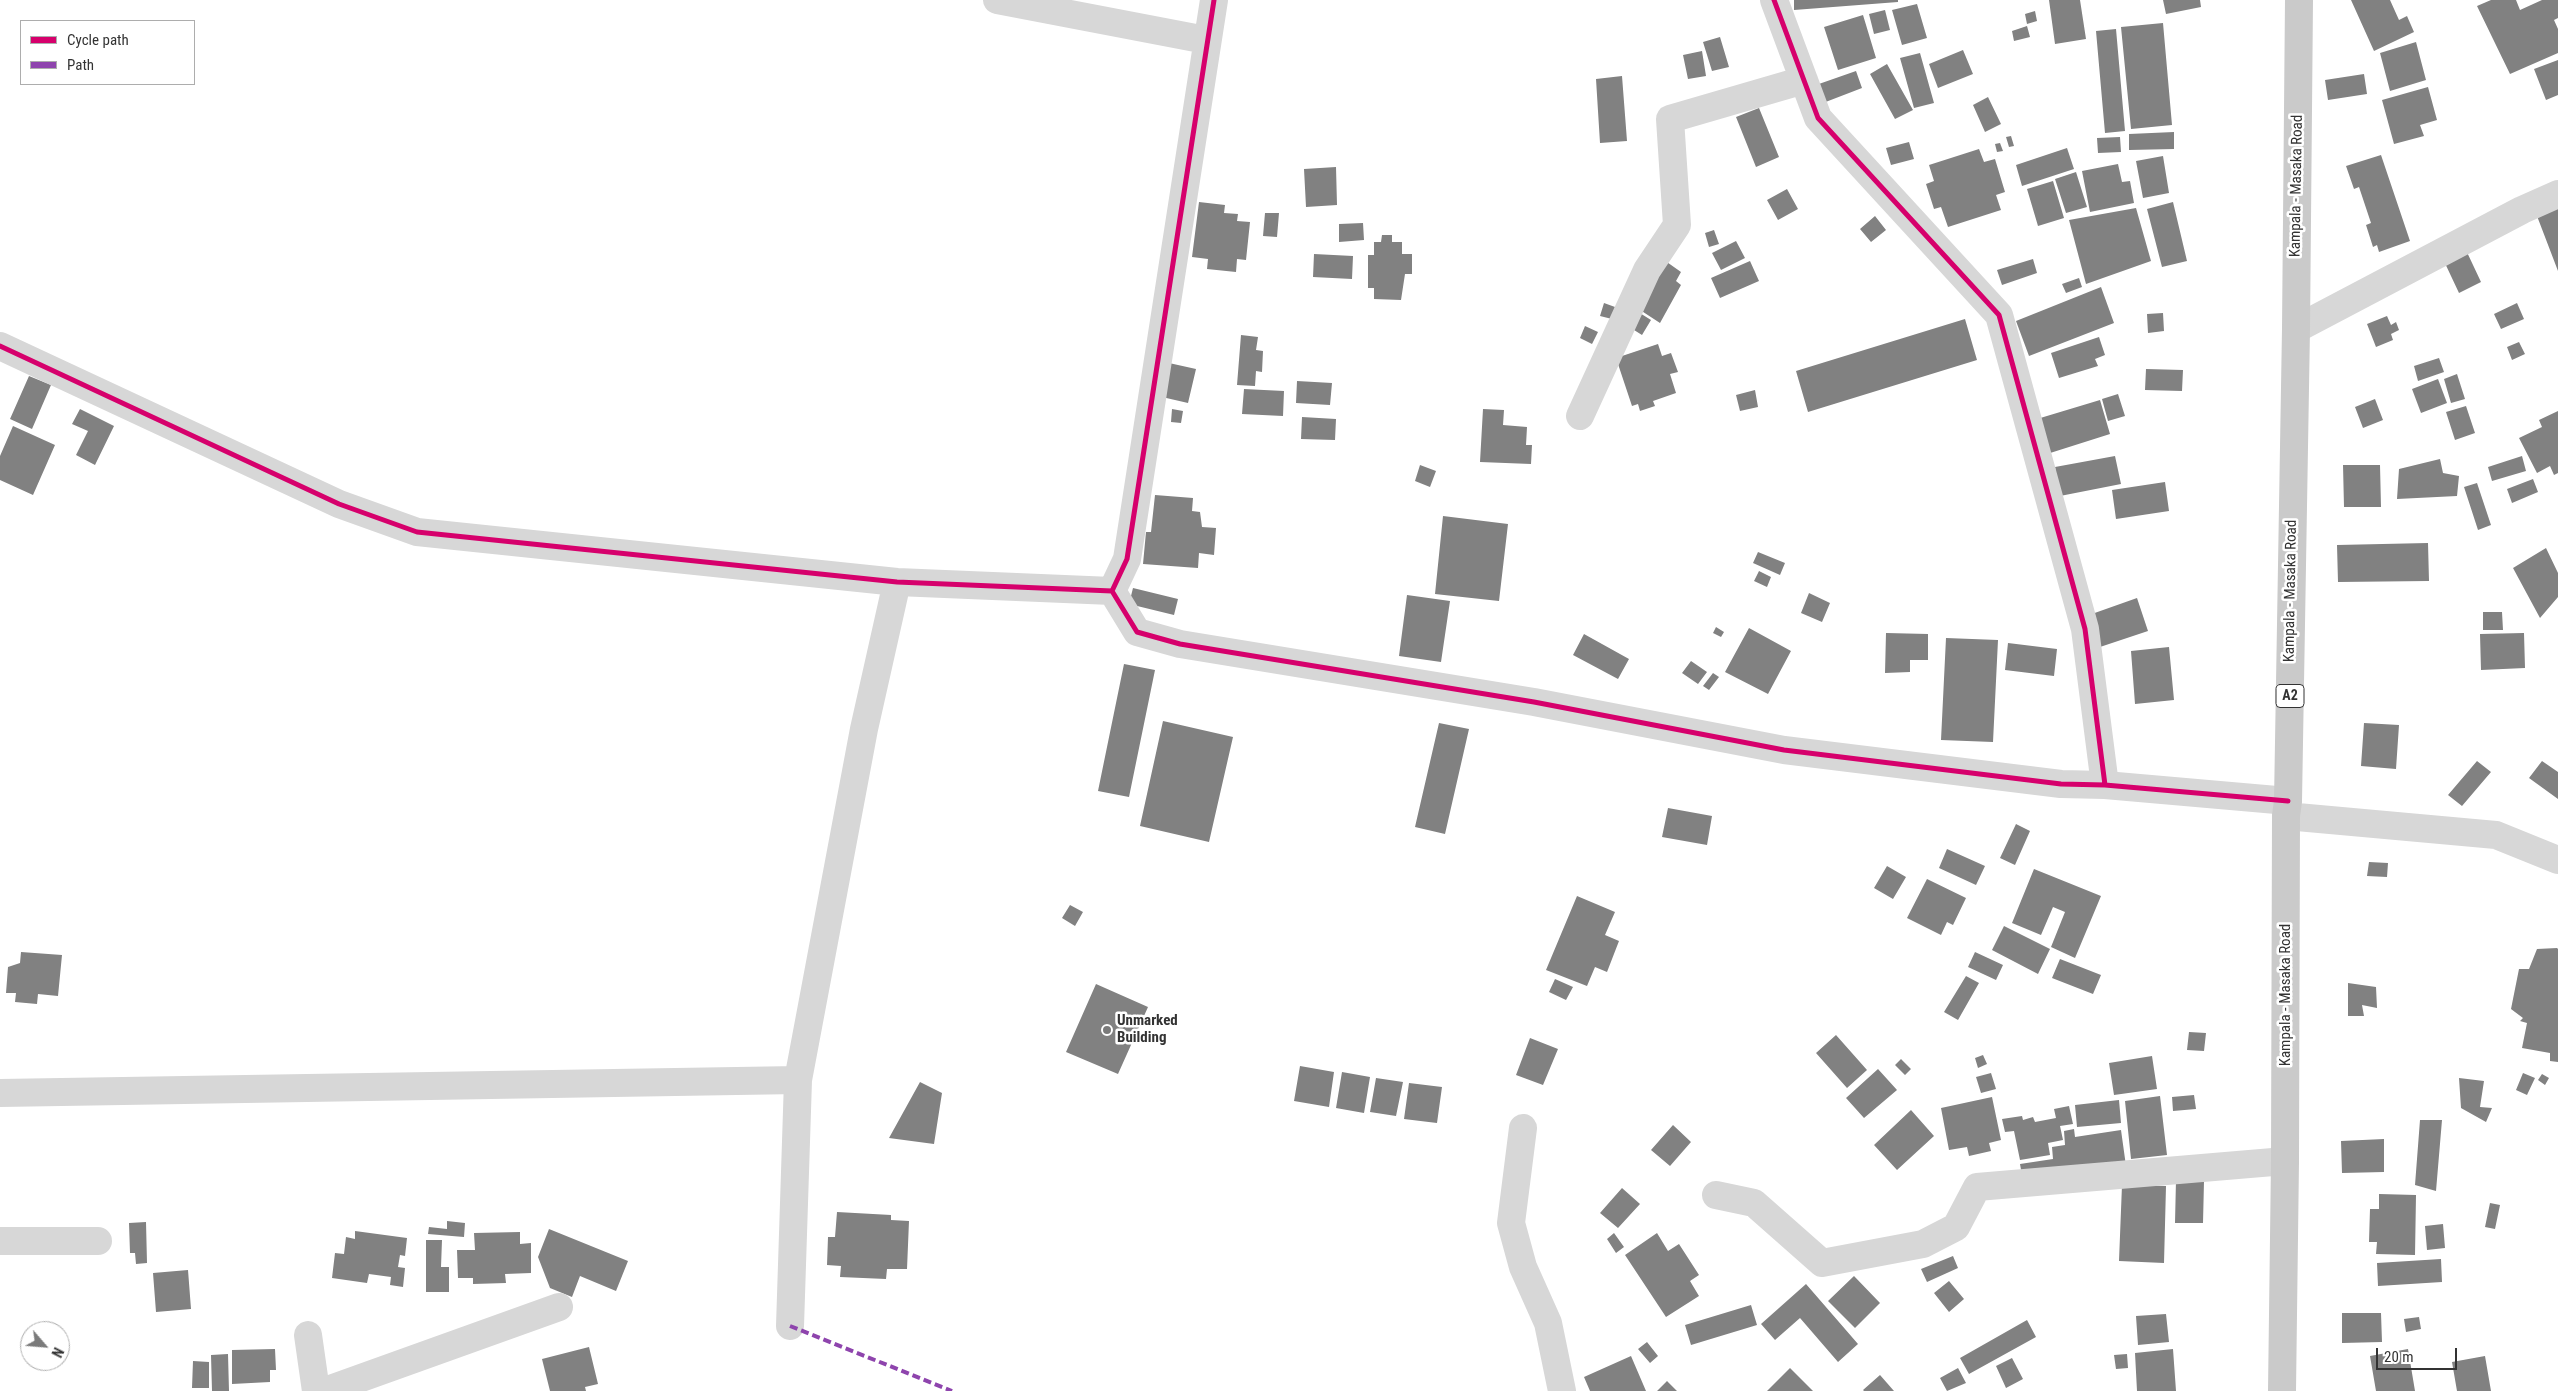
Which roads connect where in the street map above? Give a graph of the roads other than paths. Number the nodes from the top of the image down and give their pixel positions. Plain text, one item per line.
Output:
1 (997, 0) edge
2 (1214, 0) edge
3 (1774, 0) edge
4 (2299, 0) edge
5 (1206, 40) junction
6 (1804, 80) junction
7 (2558, 194) edge
8 (2296, 329) junction
9 (0, 346) edge
10 (1580, 416) dead end
11 (897, 582) junction
12 (1112, 591) junction
13 (2105, 785) junction
14 (2287, 808) junction
15 (2558, 860) edge
16 (798, 1080) junction
17 (0, 1093) edge
18 (1523, 1128) dead end
19 (2286, 1161) junction
20 (1716, 1196) dead end
21 (0, 1241) edge
22 (98, 1241) dead end
23 (559, 1307) dead end
24 (790, 1326) dead end
25 (308, 1335) dead end
26 (1562, 1389) edge
27 (316, 1391) edge
28 (325, 1391) edge
29 (2282, 1391) edge

1 - 5 street
2 - 5 street
3 - 6 street
4 - 8 main road, Kampala - Masaka Road / A2
5 - 12 street
6 - 10 street
6 - 13 street
7 - 8 street
8 - 14 main road, Kampala - Masaka Road / A2
9 - 11 street
11 - 12 street
11 - 16 street
12 - 13 street
13 - 14 street
14 - 15 street
14 - 19 main road, Kampala - Masaka Road / A2
16 - 17 street
16 - 24 street
18 - 26 street
19 - 20 street
19 - 29 main road, Kampala - Masaka Road / A2
21 - 22 street
23 - 28 street
25 - 27 street

